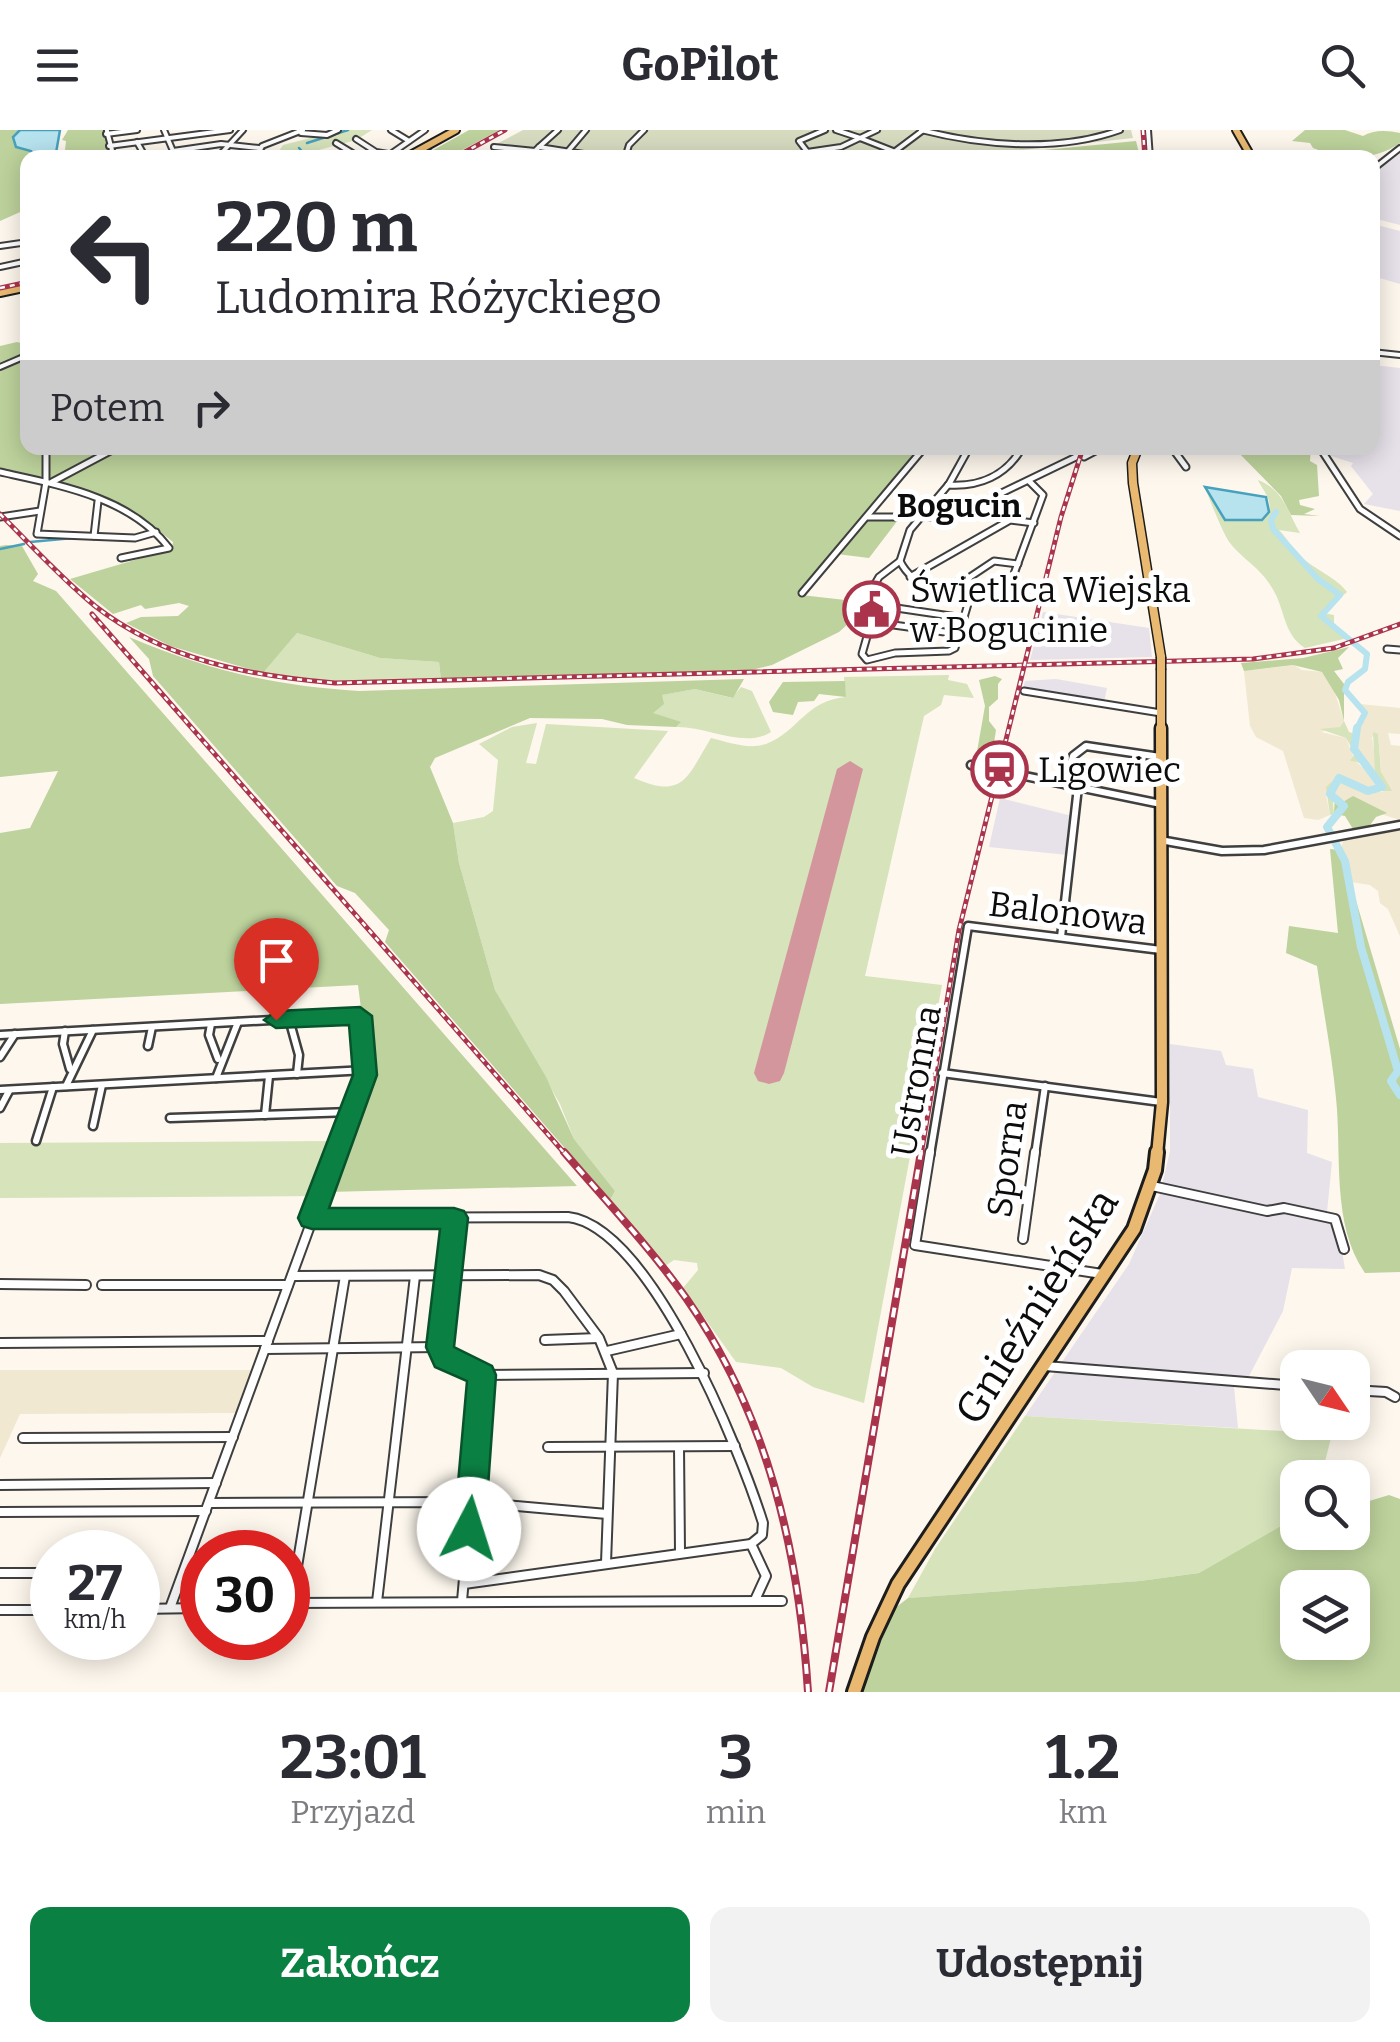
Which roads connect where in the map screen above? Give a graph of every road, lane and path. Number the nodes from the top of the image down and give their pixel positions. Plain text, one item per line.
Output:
1 (138, 130) edge
2 (164, 130) edge
3 (230, 130) edge
4 (247, 130) edge
5 (338, 130) edge
6 (392, 130) edge
7 (425, 130) edge
8 (460, 130) edge
9 (558, 130) edge
10 (586, 130) edge
11 (644, 130) edge
12 (825, 130) edge
13 (836, 130) edge
14 (876, 130) edge
15 (922, 130) edge
16 (1090, 130) edge
17 (1120, 130) edge
18 (302, 131) edge
19 (106, 132) edge
20 (1047, 132) edge
21 (167, 138) junction
22 (356, 138) dead end
23 (860, 138) junction
24 (1094, 138) junction
25 (1051, 141) junction
26 (137, 142) junction
27 (410, 142) junction
28 (336, 143) dead end
29 (228, 145) junction
30 (109, 146) junction
31 (494, 147) dead end
32 (539, 147) junction
33 (259, 148) joint
34 (1400, 148) edge
35 (111, 150) edge
36 (142, 150) edge
37 (173, 150) edge
38 (182, 150) edge
39 (223, 150) edge
40 (347, 150) edge
41 (373, 150) edge
42 (397, 150) edge
43 (423, 150) edge
44 (525, 150) edge
45 (536, 150) edge
46 (569, 150) joint
47 (627, 150) edge
48 (805, 150) edge
49 (819, 150) edge
50 (893, 150) edge
51 (897, 150) edge
52 (1380, 164) edge
53 (46, 455) edge
54 (104, 455) edge
55 (918, 455) edge
56 (965, 455) edge
57 (1019, 455) edge
58 (1085, 455) edge
59 (1137, 455) edge
60 (1177, 455) edge
61 (1325, 455) edge
62 (1186, 467) dead end
63 (0, 472) edge
64 (1029, 481) junction
65 (46, 482) junction
66 (948, 485) junction
67 (98, 501) junction
68 (40, 512) junction
69 (0, 516) edge
70 (868, 517) junction
71 (918, 517) junction
72 (1034, 523) junction
73 (156, 532) junction
74 (94, 536) junction
75 (1400, 536) edge
76 (121, 558) dead end
77 (900, 561) junction
78 (1018, 564) junction
79 (908, 578) junction
80 (802, 594) dead end
81 (960, 595) junction
82 (970, 598) junction
83 (886, 604) joint
84 (861, 608) dead end
85 (964, 618) junction
86 (878, 622) junction
87 (959, 634) junction
88 (1387, 649) dead end
89 (1400, 650) edge
90 (1024, 692) dead end
91 (1161, 713) junction
92 (1162, 758) junction
93 (971, 765) dead end
94 (1065, 784) junction
95 (1078, 787) junction
96 (1162, 804) junction
97 (1400, 825) edge
98 (1162, 840) junction
99 (968, 926) joint
100 (1061, 937) junction
101 (1162, 950) junction
102 (289, 1019) junction
103 (238, 1022) junction
104 (211, 1023) junction
105 (152, 1026) junction
106 (92, 1030) junction
107 (65, 1031) junction
108 (15, 1034) junction
109 (0, 1035) edge
110 (148, 1046) dead end
111 (0, 1058) edge
112 (219, 1061) junction
113 (70, 1069) junction
114 (366, 1070) junction
115 (297, 1074) junction
116 (942, 1074) junction
117 (269, 1076) junction
118 (216, 1078) junction
119 (102, 1085) junction
120 (1045, 1086) junction
121 (66, 1087) junction
122 (53, 1088) junction
123 (5, 1090) edge
124 (1162, 1102) junction
125 (0, 1108) edge
126 (351, 1112) junction
127 (265, 1116) junction
128 (170, 1118) dead end
129 (93, 1126) dead end
130 (36, 1141) dead end
131 (1151, 1186) junction
132 (312, 1218) junction
133 (454, 1218) junction
134 (1023, 1239) dead end
135 (1344, 1249) dead end
136 (1106, 1275) junction
137 (345, 1276) junction
138 (415, 1276) junction
139 (448, 1276) junction
140 (290, 1280) junction
141 (0, 1284) edge
142 (86, 1285) dead end
143 (102, 1285) dead end
144 (682, 1334) junction
145 (600, 1338) junction
146 (544, 1340) dead end
147 (0, 1343) edge
148 (267, 1345) junction
149 (440, 1347) junction
150 (333, 1348) junction
151 (407, 1348) junction
152 (606, 1351) junction
153 (1043, 1366) junction
154 (613, 1372) junction
155 (706, 1373) junction
156 (482, 1375) junction
157 (1280, 1385) edge
158 (1370, 1391) edge
159 (1395, 1397) dead end
160 (233, 1437) junction
161 (23, 1438) dead end
162 (735, 1446) junction
163 (548, 1447) dead end
164 (609, 1447) junction
165 (679, 1447) junction
166 (216, 1483) junction
167 (0, 1484) edge
168 (306, 1502) junction
169 (389, 1502) junction
170 (472, 1502) junction
171 (207, 1507) junction
172 (0, 1512) edge
173 (607, 1514) junction
174 (301, 1530) edge
175 (751, 1544) junction
176 (680, 1552) junction
177 (606, 1563) junction
178 (0, 1573) edge
179 (30, 1573) edge
180 (464, 1584) junction
181 (755, 1600) junction
182 (782, 1601) dead end
183 (377, 1602) junction
184 (462, 1602) junction
185 (310, 1603) edge
186 (160, 1608) edge
187 (170, 1608) junction
188 (180, 1608) edge
189 (0, 1610) edge
190 (30, 1610) edge
191 (854, 1692) edge

1 - 19 street
2 - 21 street
3 - 21 street
4 - 29 street
5 - 18 street
6 - 27 street
7 - 27 street
8 - 43 main road
9 - 32 street
10 - 46 street
11 - 47 street
12 - 48 street
13 - 23 street
14 - 23 street
15 - 25 street
15 - 51 street
16 - 24 street
17 - 24 street
18 - 33 street
19 - 30 street
20 - 25 street
21 - 26 street
21 - 37 street
22 - 41 street
23 - 49 street
23 - 50 street
24 - 25 street
26 - 30 street
26 - 36 street
27 - 42 street
28 - 40 street
29 - 33 street
29 - 38 street
29 - 39 street
30 - 35 street
31 - 44 street
32 - 45 street
32 - 46 street
34 - 52 street
53 - 65 street
54 - 65 street
55 - 70 street
56 - 66 street
57 - 66 street
58 - 64 street
59 - 91 main road, Gnieźnieńska, bridge
60 - 62 street
61 - 75 street
63 - 65 street
64 - 71 street
64 - 72 street
65 - 67 street
65 - 68 street
66 - 71 street
67 - 73 street
67 - 74 street
68 - 69 street
68 - 74 street
70 - 71 street
70 - 80 street
71 - 77 street
72 - 78 street
72 - 79 street
73 - 74 street
73 - 76 street
77 - 79 street
77 - 84 street
78 - 81 street
78 - 82 street
79 - 81 street
81 - 82 street
82 - 85 street
83 - 85 street
83 - 86 street
85 - 87 street
86 - 87 street
86 - 87 street
88 - 89 street
90 - 91 street
91 - 92 main road, Gnieźnieńska
92 - 94 street
92 - 96 main road, Gnieźnieńska
93 - 94 street
94 - 95 street
95 - 96 street
95 - 100 street
96 - 98 main road, Gnieźnieńska
97 - 98 street
98 - 101 main road, Gnieźnieńska
99 - 100 street, Balonowa
99 - 116 street, Ustronna
100 - 101 street, Balonowa
101 - 124 main road, Gnieźnieńska
102 - 103 street
102 - 114 street
102 - 115 street
103 - 104 street
103 - 112 street
104 - 105 street
104 - 112 street
105 - 106 street
105 - 110 street
106 - 107 street
106 - 113 street
107 - 108 street
107 - 113 street
108 - 109 street
108 - 111 street
112 - 118 street
113 - 121 street
114 - 115 street
114 - 126 street
115 - 117 street
116 - 120 street
116 - 136 street, Ustronna
117 - 118 street
117 - 127 street
118 - 119 street
119 - 121 street
119 - 129 street
120 - 124 street
120 - 134 street, Sporna
121 - 122 street
122 - 123 street
122 - 130 street
123 - 125 street
124 - 131 main road, Gnieźnieńska
126 - 127 street
126 - 132 street
127 - 128 street
131 - 135 street
131 - 136 main road, Gnieźnieńska
132 - 133 street
132 - 140 street
133 - 139 street
133 - 144 street
136 - 153 main road, Gnieźnieńska
137 - 138 street
137 - 140 street
137 - 150 street
138 - 139 street
138 - 151 street
139 - 145 street
139 - 149 street
140 - 143 street
140 - 148 street
141 - 142 street
144 - 152 street
144 - 155 street
145 - 146 street
145 - 152 street
147 - 148 street
148 - 150 street
148 - 160 street
149 - 151 street
149 - 156 street
150 - 151 street
150 - 168 street
151 - 169 street
152 - 154 street
153 - 157 street
153 - 191 main road, Gnieźnieńska
154 - 155 street
154 - 156 street
154 - 164 street
155 - 162 street
156 - 170 street
158 - 159 street
160 - 161 street
160 - 166 street
162 - 165 street
162 - 175 street
163 - 164 street
164 - 165 street
164 - 173 street
165 - 176 street
166 - 167 street
166 - 171 street
168 - 169 street
168 - 171 street
168 - 174 street
169 - 170 street
169 - 183 street
170 - 173 street
170 - 180 street
171 - 172 street
171 - 187 street
173 - 177 street
175 - 176 street
175 - 181 street
176 - 177 street
177 - 180 street
178 - 179 street
180 - 184 street
181 - 182 street
181 - 184 street
183 - 184 street
183 - 185 street
186 - 187 street
187 - 188 street
189 - 190 street

